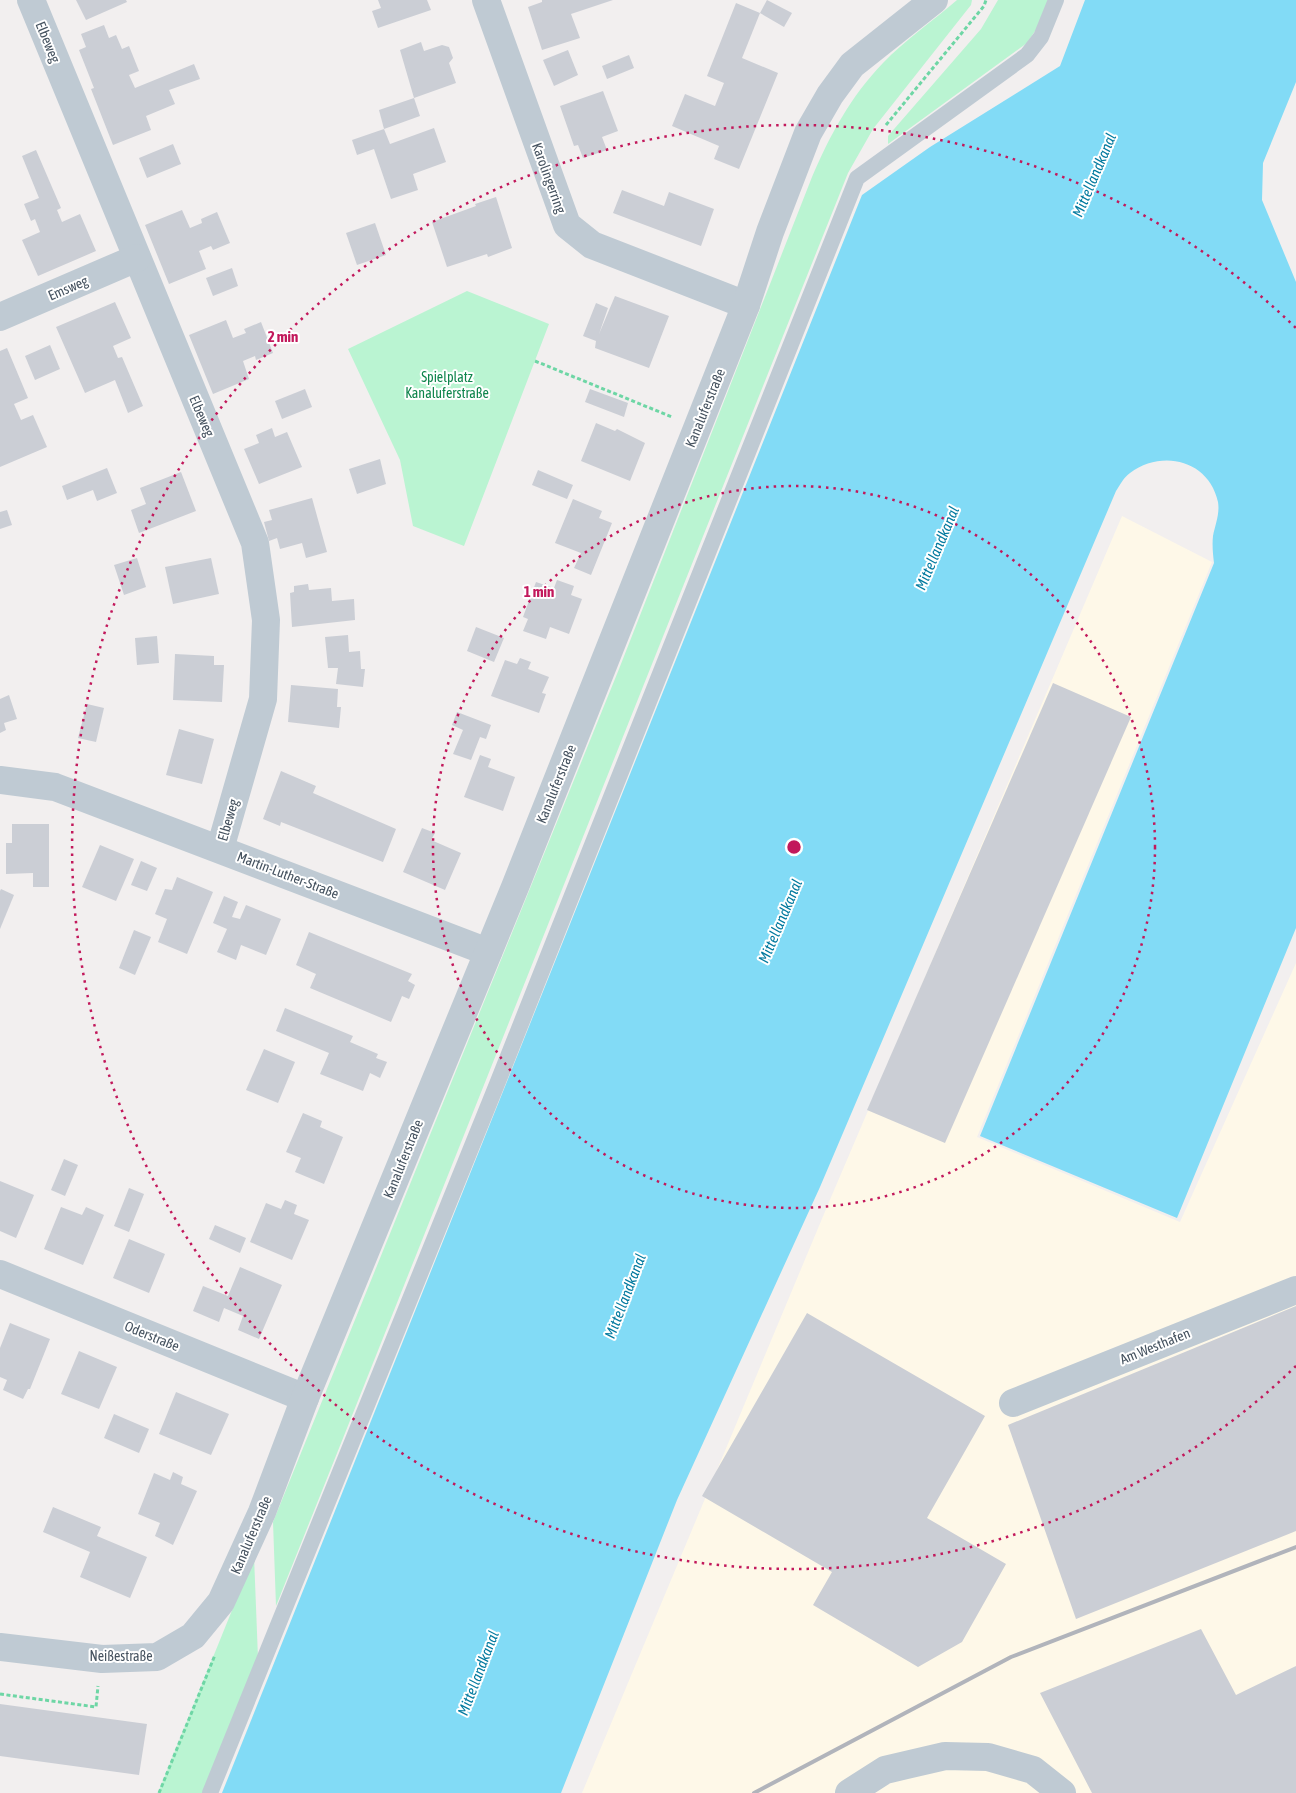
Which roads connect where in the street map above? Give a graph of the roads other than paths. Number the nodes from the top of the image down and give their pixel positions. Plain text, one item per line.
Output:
1 (31, 0) edge
2 (486, 0) edge
3 (934, 0) edge
4 (1056, 0) edge
5 (136, 258) junction
6 (746, 305) junction
7 (0, 317) edge
8 (0, 780) edge
9 (220, 849) junction
10 (488, 952) junction
11 (0, 1274) edge
12 (1296, 1290) edge
13 (305, 1398) junction
14 (1013, 1403) dead end
15 (221, 1602) joint
16 (0, 1647) edge
17 (210, 1793) edge
18 (849, 1793) edge
19 (1062, 1793) edge

1 - 5 street, Elbeweg
2 - 6 street, Karolingerring
3 - 6 street, Kanaluferstraße
4 - 17 lane
5 - 7 street, Emsweg
5 - 9 street, Elbeweg
6 - 10 street, Kanaluferstraße
8 - 9 street, Martin-Luther-Straße
9 - 10 street, Martin-Luther-Straße
10 - 13 street, Kanaluferstraße
11 - 13 street, Oderstraße
12 - 14 street, Am Westhafen
13 - 15 street, Kanaluferstraße
15 - 16 street, Neißestraße
18 - 19 street

